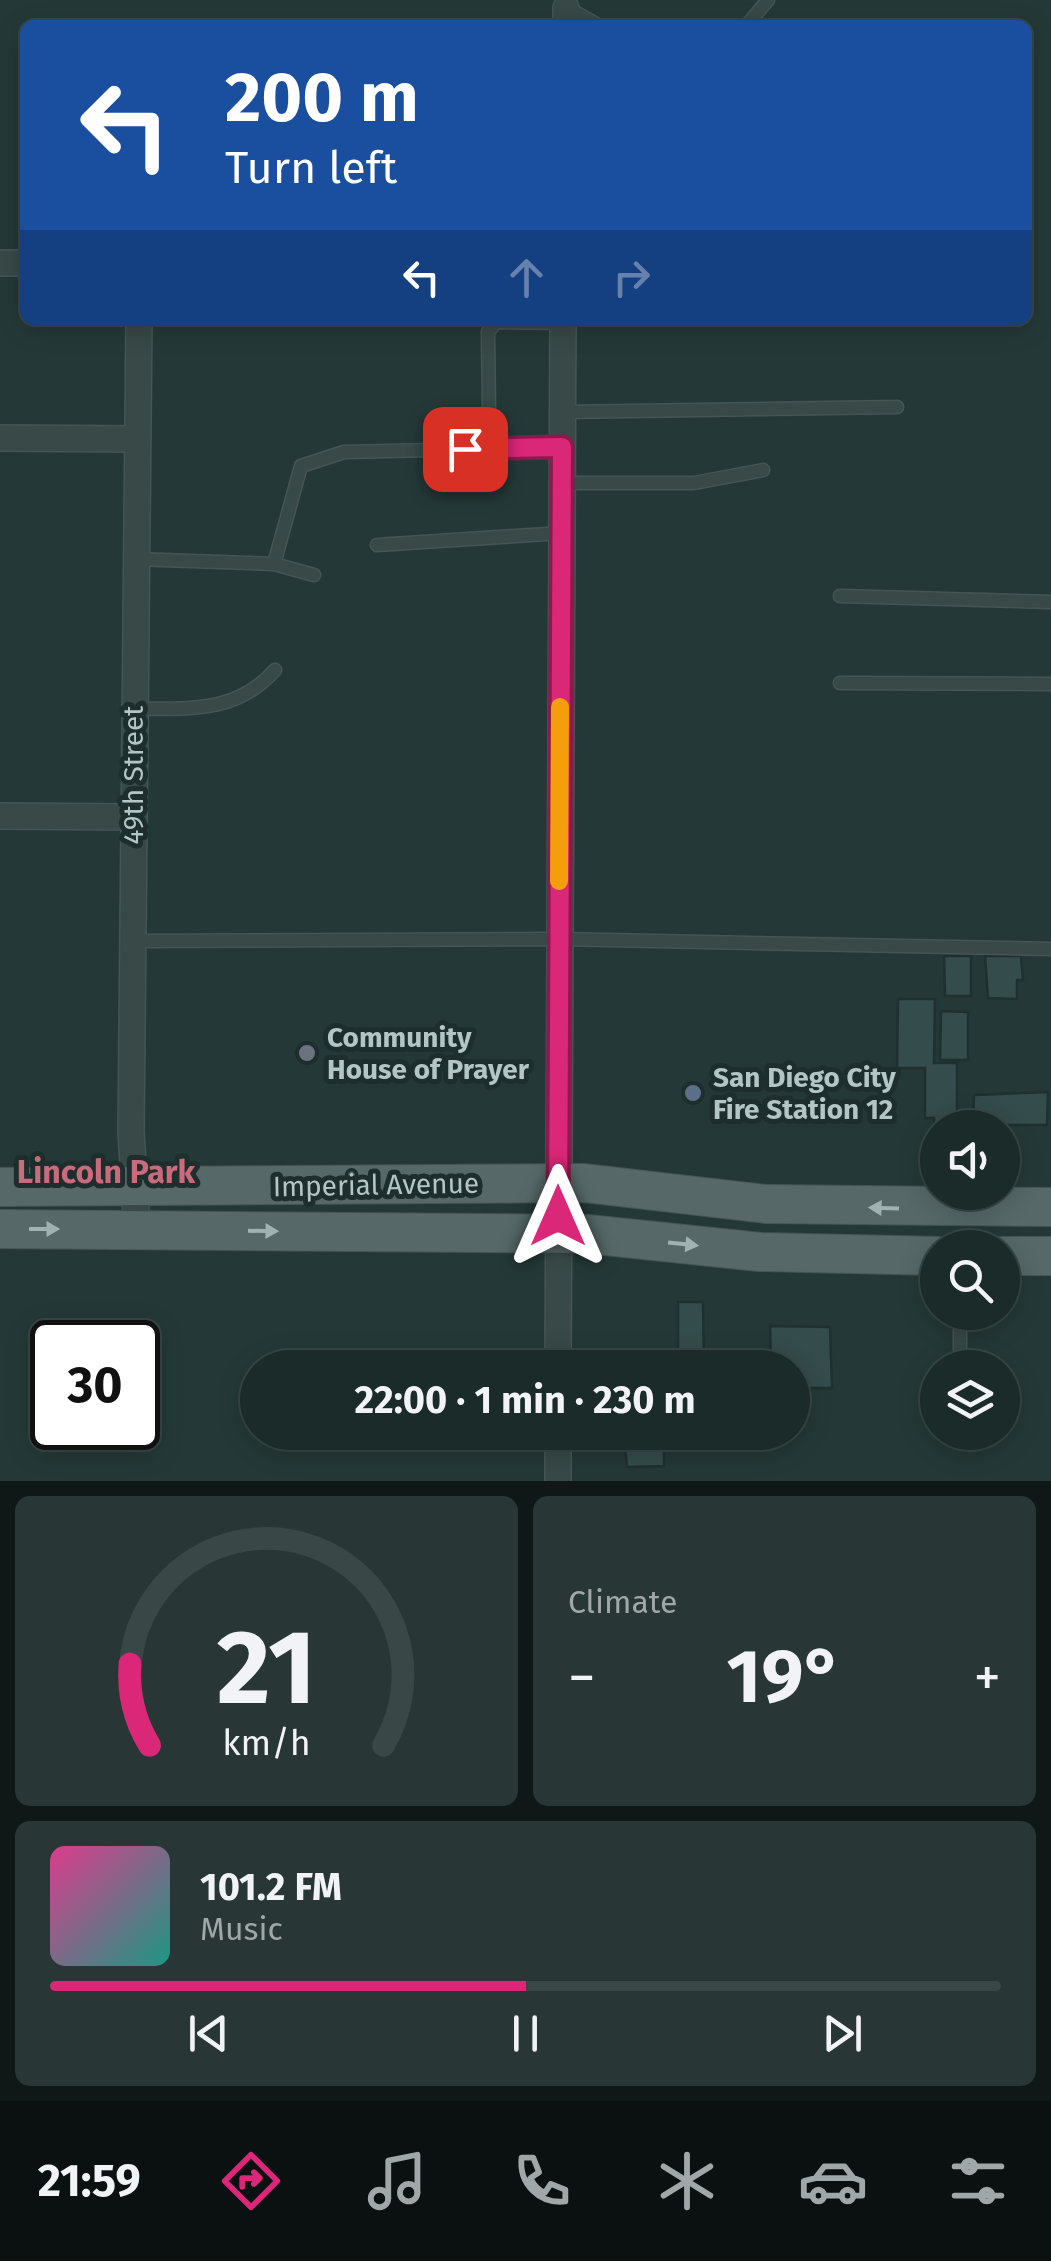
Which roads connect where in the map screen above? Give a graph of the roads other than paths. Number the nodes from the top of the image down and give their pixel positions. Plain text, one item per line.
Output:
1 (768, 0) edge
2 (566, 8) edge
3 (589, 20) edge
4 (751, 20) edge
5 (138, 325) edge
6 (494, 325) edge
7 (563, 325) edge
8 (897, 407) dead end
9 (489, 412) dead end
10 (562, 412) junction
11 (0, 438) edge
12 (135, 440) junction
13 (562, 447) junction
14 (763, 470) dead end
15 (562, 484) junction
16 (562, 533) junction
17 (377, 545) dead end
18 (134, 559) junction
19 (274, 564) junction
20 (314, 575) dead end
21 (840, 596) dead end
22 (1051, 602) edge
23 (275, 670) dead end
24 (840, 683) dead end
25 (1051, 684) edge
26 (134, 709) junction
27 (0, 816) edge
28 (133, 817) junction
29 (558, 939) junction
30 (133, 942) junction
31 (1051, 949) edge
32 (558, 1183) junction
33 (0, 1186) edge
34 (134, 1187) junction
35 (1051, 1207) edge
36 (0, 1229) edge
37 (137, 1229) junction
38 (558, 1234) junction
39 (920, 1256) edge
40 (1020, 1256) edge
41 (1051, 1256) edge
42 (558, 1350) edge
43 (558, 1450) edge
44 (558, 1481) edge

1 - 4 lane
2 - 3 lane
5 - 12 street, 49th Street
6 - 9 lane
7 - 10 street
8 - 10 lane
10 - 13 street
11 - 12 street
12 - 18 street, 49th Street
13 - 15 street
13 - 19 lane
14 - 15 lane
15 - 16 street
16 - 17 lane
16 - 29 street
18 - 19 lane
18 - 26 street, 49th Street
19 - 20 lane
21 - 22 lane
23 - 26 lane
24 - 25 lane
26 - 28 street, 49th Street
27 - 28 street
28 - 30 street, 49th Street
29 - 30 lane
29 - 31 lane
29 - 32 street
30 - 34 street, 49th Street
32 - 34 main road, Imperial Avenue
35 -> 32 main road, Imperial Avenue
32 - 38 street
33 - 34 main road, Imperial Avenue
34 - 37 street, 49th Street
36 -> 37 main road, Imperial Avenue
37 -> 38 main road, Imperial Avenue
38 -> 39 main road, Imperial Avenue
38 - 42 street
40 - 41 main road
43 - 44 street

